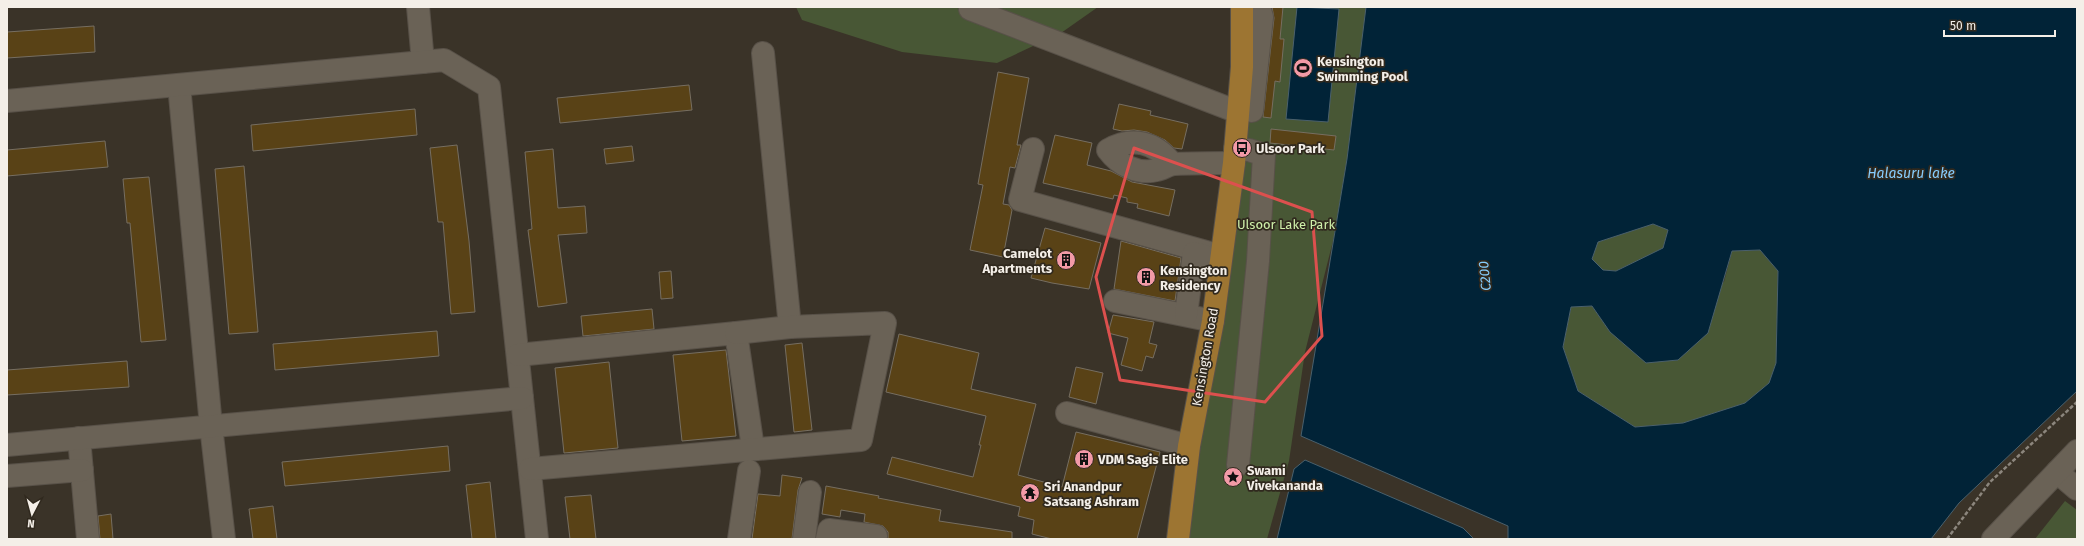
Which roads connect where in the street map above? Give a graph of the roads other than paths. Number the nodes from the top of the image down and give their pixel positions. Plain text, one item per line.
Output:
1 (418, 7) edge
2 (1242, 7) edge
3 (1259, 7) edge
4 (970, 9) dead end
5 (763, 53) dead end
6 (423, 62) junction
7 (179, 85) junction
8 (7, 101) edge
9 (1245, 112) junction
10 (1033, 149) dead end
11 (1234, 156) junction
12 (1172, 164) dead end
13 (1221, 258) junction
14 (1115, 301) dead end
15 (1186, 315) junction
16 (1213, 321) junction
17 (790, 328) junction
18 (736, 333) junction
19 (518, 356) junction
20 (522, 398) junction
21 (1067, 413) dead end
22 (211, 426) junction
23 (79, 438) junction
24 (7, 445) edge
25 (1188, 446) junction
26 (753, 448) junction
27 (2077, 451) edge
28 (1238, 465) dead end
29 (530, 469) junction
30 (82, 470) junction
31 (749, 471) dead end
32 (2057, 472) junction
33 (7, 476) edge
34 (2077, 489) edge
35 (810, 492) dead end
36 (876, 536) dead end
37 (88, 539) edge
38 (224, 539) edge
39 (537, 539) edge
40 (739, 539) edge
41 (804, 539) edge
42 (827, 539) edge
43 (1178, 539) edge
44 (1993, 539) edge

1 - 6 street
2 - 9 main road, Kensington Road
3 - 9 street
4 - 9 street
5 - 17 street
6 - 7 street
6 - 19 street
7 - 8 street
7 - 22 street
9 - 11 main road, Kensington Road
10 - 13 street
11 - 12 street
11 - 13 main road, Kensington Road
11 - 28 street
13 - 15 street
13 - 16 main road, Kensington Road
14 - 15 street
15 - 16 street
16 - 25 main road, Kensington Road
17 - 18 street
17 - 26 street
18 - 19 street
18 - 26 street
19 - 20 street
20 - 22 street
20 - 29 street
21 - 25 street
22 - 23 street
22 - 38 street
23 - 24 street
23 - 30 street
25 - 43 main road, Kensington Road
26 - 29 street
27 - 32 street
29 - 39 street
30 - 33 street
30 - 37 street
31 - 40 street
32 - 34 street
32 - 44 street
35 - 41 street
36 - 42 street

